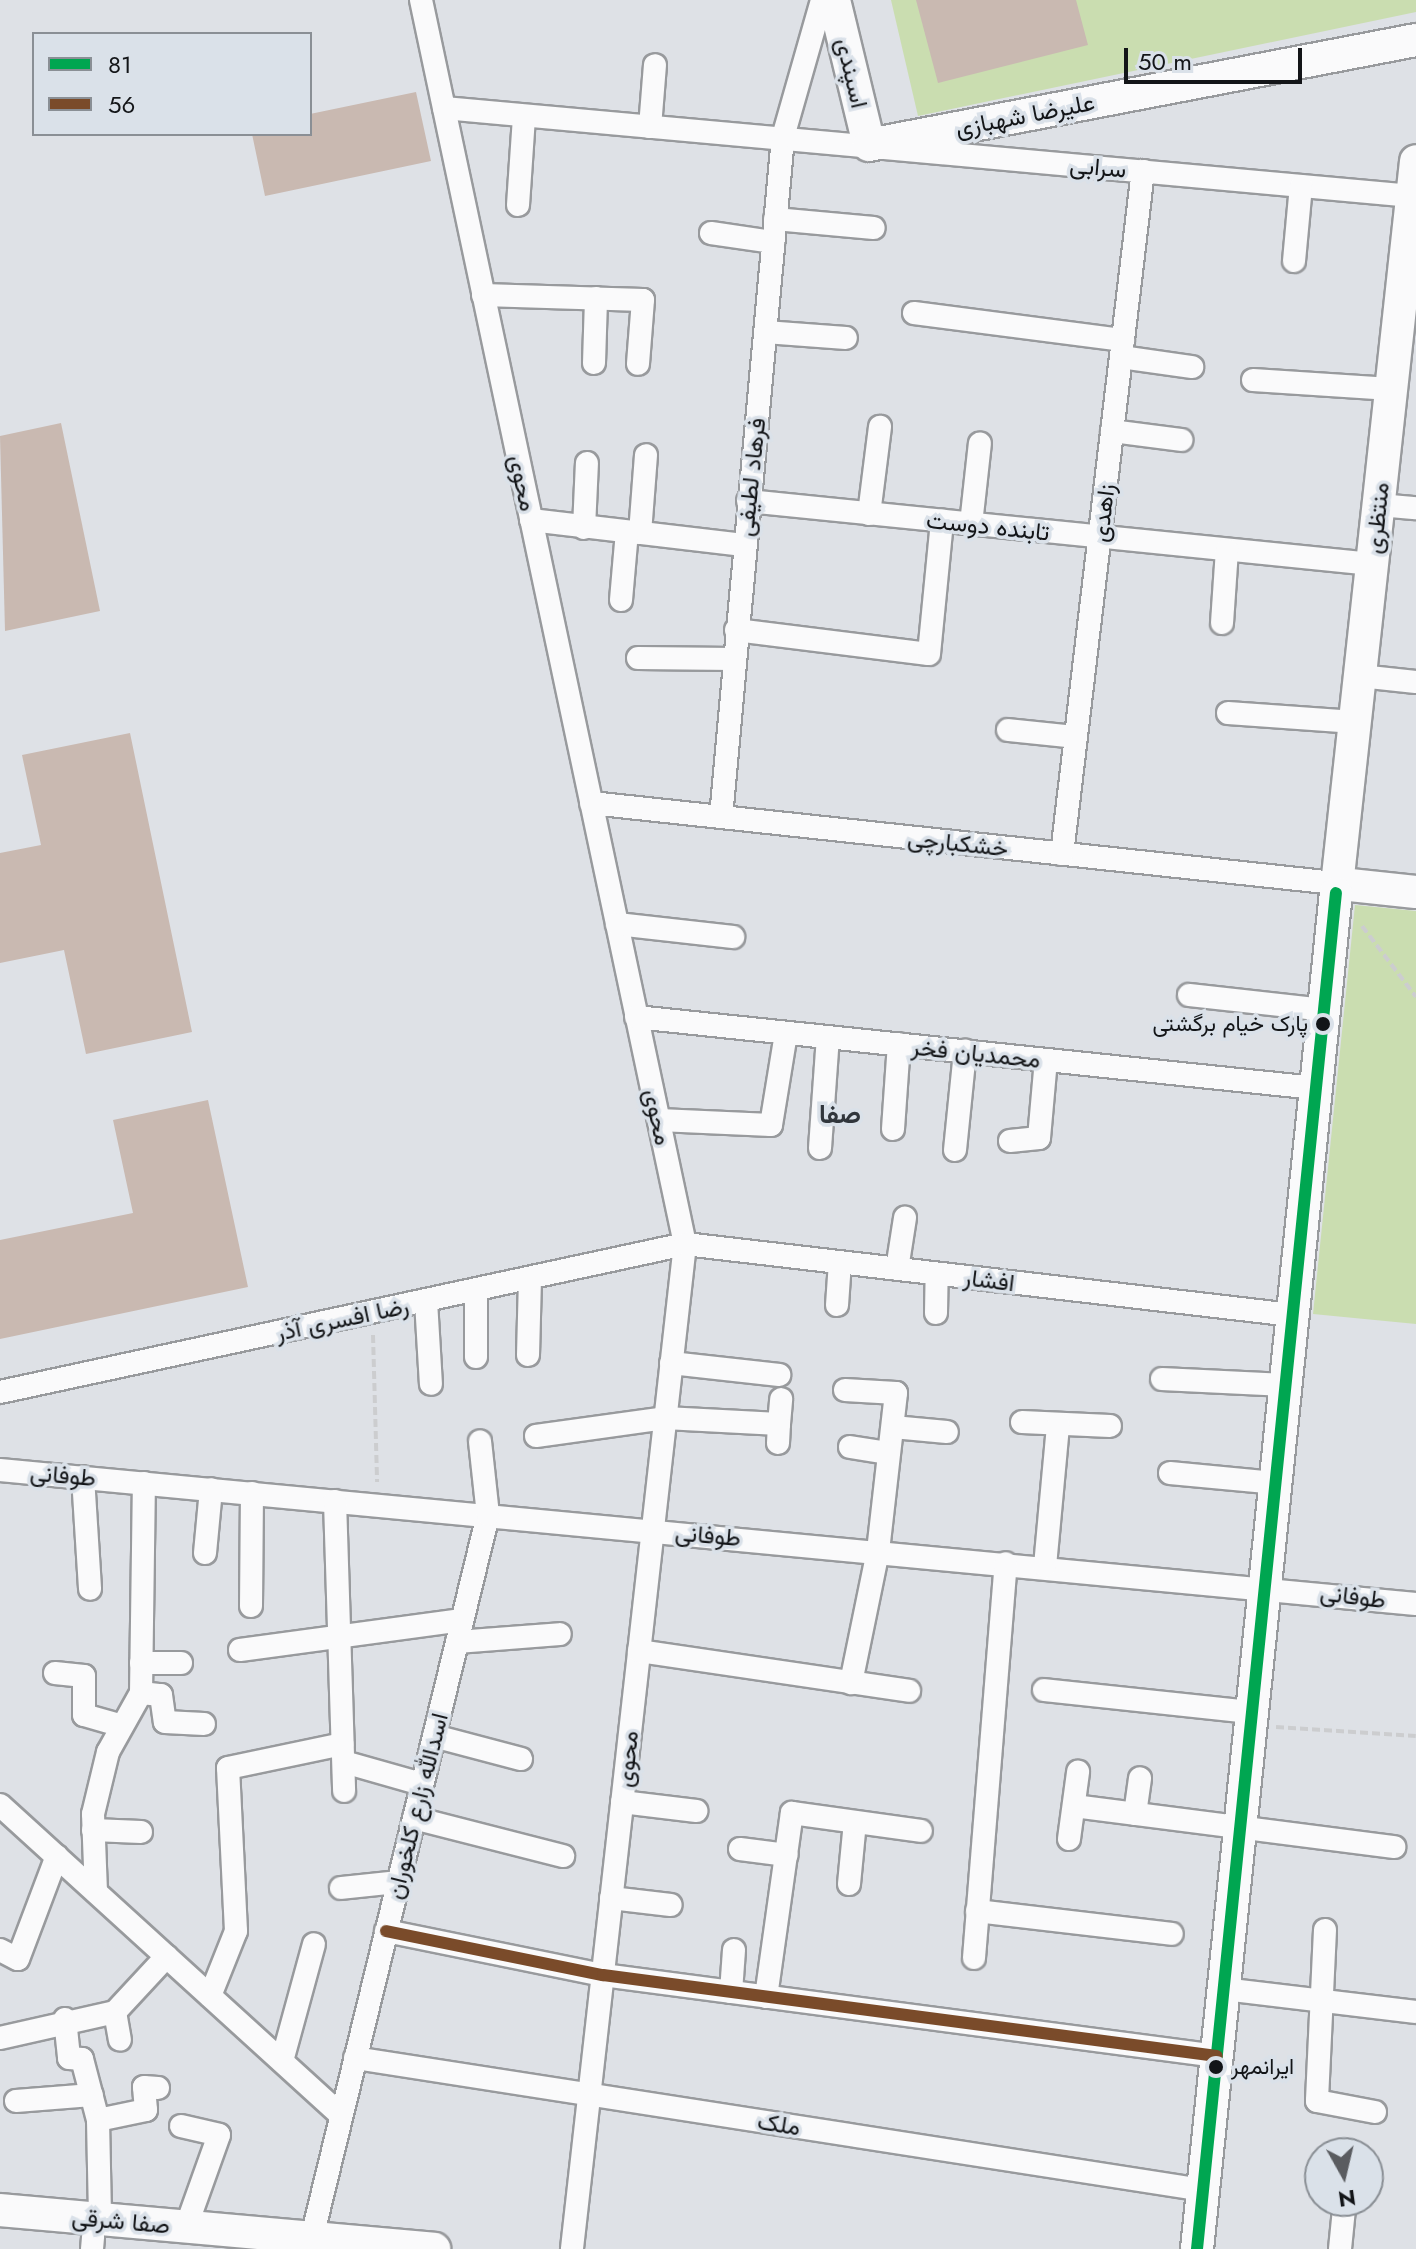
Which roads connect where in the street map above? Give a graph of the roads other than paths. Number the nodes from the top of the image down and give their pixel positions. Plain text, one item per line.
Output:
1 (421, 0) edge
2 (822, 0) edge
3 (834, 0) edge
4 (1416, 40) edge
5 (655, 65) dead end
6 (444, 108) junction
7 (524, 117) junction
8 (650, 127) junction
9 (783, 137) junction
10 (869, 145) junction
11 (1416, 161) edge
12 (1143, 171) junction
13 (1301, 186) junction
14 (1412, 196) junction
15 (518, 205) dead end
16 (775, 219) junction
17 (874, 228) dead end
18 (711, 233) dead end
19 (1412, 237) edge
20 (773, 242) junction
21 (1294, 261) dead end
22 (483, 295) junction
23 (596, 298) junction
24 (914, 313) dead end
25 (765, 332) junction
26 (846, 338) dead end
27 (1122, 349) junction
28 (1405, 358) edge
29 (594, 363) dead end
30 (638, 364) dead end
31 (1192, 367) dead end
32 (1253, 380) dead end
33 (1391, 389) junction
34 (880, 427) dead end
35 (1112, 431) junction
36 (1181, 440) dead end
37 (980, 443) dead end
38 (646, 455) dead end
39 (587, 463) dead end
40 (748, 501) junction
41 (1379, 505) junction
42 (1416, 508) edge
43 (869, 514) junction
44 (531, 520) junction
45 (942, 521) junction
46 (971, 524) junction
47 (584, 528) junction
48 (634, 533) junction
49 (1100, 538) junction
50 (744, 545) junction
51 (1227, 550) junction
52 (1372, 564) junction
53 (621, 600) dead end
54 (1222, 623) dead end
55 (736, 630) junction
56 (638, 658) dead end
57 (733, 659) junction
58 (1360, 676) junction
59 (1416, 682) edge
60 (1228, 713) dead end
61 (1355, 722) junction
62 (1008, 730) dead end
63 (1076, 737) junction
64 (591, 803) junction
65 (721, 817) junction
66 (1062, 854) junction
67 (1337, 884) junction
68 (1416, 892) edge
69 (617, 924) junction
70 (733, 937) dead end
71 (1189, 995) dead end
72 (1324, 1010) junction
73 (636, 1017) junction
74 (786, 1033) junction
75 (828, 1037) junction
76 (899, 1044) junction
77 (965, 1051) junction
78 (1046, 1060) junction
79 (1315, 1088) junction
80 (659, 1120) junction
81 (893, 1129) dead end
82 (1010, 1141) dead end
83 (820, 1148) dead end
84 (955, 1150) dead end
85 (905, 1218) dead end
86 (685, 1244) junction
87 (840, 1262) junction
88 (897, 1269) junction
89 (937, 1274) junction
90 (530, 1278) junction
91 (476, 1290) junction
92 (426, 1301) junction
93 (837, 1305) dead end
94 (936, 1313) dead end
95 (1292, 1315) junction
96 (528, 1355) dead end
97 (476, 1357) dead end
98 (671, 1363) junction
99 (779, 1375) dead end
100 (1162, 1379) dead end
101 (431, 1384) dead end
102 (1285, 1385) junction
103 (845, 1390) dead end
104 (0, 1392) edge
105 (781, 1399) dead end
106 (665, 1418) junction
107 (1022, 1422) dead end
108 (1058, 1425) junction
109 (1110, 1426) dead end
110 (893, 1427) junction
111 (947, 1432) dead end
112 (536, 1436) dead end
113 (480, 1441) dead end
114 (850, 1447) dead end
115 (889, 1453) junction
116 (0, 1470) edge
117 (1170, 1473) dead end
118 (83, 1477) junction
119 (144, 1483) junction
120 (1275, 1483) junction
121 (211, 1489) junction
122 (252, 1493) junction
123 (335, 1501) junction
124 (488, 1515) junction
125 (652, 1530) junction
126 (878, 1551) junction
127 (205, 1553) dead end
128 (1006, 1563) junction
129 (1045, 1566) junction
130 (1264, 1586) junction
131 (90, 1589) dead end
132 (1416, 1604) edge
133 (251, 1606) dead end
134 (462, 1620) junction
135 (560, 1634) dead end
136 (342, 1641) junction
137 (457, 1642) junction
138 (240, 1650) dead end
139 (639, 1651) junction
140 (141, 1663) junction
141 (181, 1663) dead end
142 (55, 1673) dead end
143 (851, 1683) junction
144 (1044, 1690) dead end
145 (909, 1691) dead end
146 (141, 1693) junction
147 (1250, 1718) junction
148 (204, 1724) dead end
149 (119, 1725) junction
150 (434, 1736) junction
151 (343, 1753) junction
152 (521, 1759) dead end
153 (1078, 1772) dead end
154 (1140, 1778) dead end
155 (422, 1784) junction
156 (344, 1791) dead end
157 (622, 1802) junction
158 (0, 1805) edge
159 (1074, 1806) junction
160 (696, 1811) dead end
161 (1135, 1814) junction
162 (414, 1818) junction
163 (855, 1822) junction
164 (1237, 1826) junction
165 (93, 1830) junction
166 (921, 1831) dead end
167 (141, 1832) dead end
168 (1069, 1839) dead end
169 (1394, 1847) dead end
170 (740, 1849) dead end
171 (787, 1855) junction
172 (57, 1856) junction
173 (563, 1856) dead end
174 (398, 1882) junction
175 (849, 1884) dead end
176 (341, 1888) dead end
177 (96, 1892) junction
178 (611, 1898) junction
179 (671, 1905) dead end
180 (977, 1911) junction
181 (1325, 1930) dead end
182 (386, 1931) junction
183 (1172, 1934) dead end
184 (314, 1944) dead end
185 (0, 1950) edge
186 (734, 1950) dead end
187 (167, 1956) junction
188 (974, 1958) dead end
189 (603, 1975) junction
190 (1223, 1989) junction
191 (731, 1992) junction
192 (210, 1996) junction
193 (766, 1997) junction
194 (1323, 2001) junction
195 (115, 2012) junction
196 (1416, 2012) edge
197 (65, 2019) junction
198 (0, 2038) edge
199 (120, 2040) dead end
200 (1217, 2056) junction
201 (355, 2058) junction
202 (282, 2061) junction
203 (158, 2088) dead end
204 (92, 2095) junction
205 (589, 2095) junction
206 (16, 2101) dead end
207 (1375, 2112) dead end
208 (341, 2115) junction
209 (98, 2120) junction
210 (181, 2126) dead end
211 (1203, 2190) junction
212 (0, 2210) edge
213 (1343, 2217) edge
214 (0, 2227) edge
215 (95, 2235) edge
216 (183, 2241) edge
217 (310, 2243) edge
218 (397, 2247) edge
219 (434, 2249) edge
220 (572, 2249) edge
221 (1197, 2249) edge
222 (1340, 2249) edge

1 - 6 street, محوی
2 - 9 street, فرهاد لطیفی
3 - 10 main road, اسپندی
4 - 10 main road, علیرضا شهبازی
5 - 8 street
6 - 7 street, سرابی
6 - 22 street, محوی
7 - 8 street, سرابی
7 - 15 street
8 - 9 street, سرابی
9 - 10 street, سرابی
9 - 16 street, فرهاد لطیفی
10 - 12 street, سرابی
11 - 14 main road, منتظری
12 - 13 street, سرابی
12 - 27 street, زاهدی
13 - 14 street, سرابی
13 - 21 street
14 - 19 main road, منتظری
16 - 17 street
16 - 20 street, فرهاد لطیفی
18 - 20 street
19 - 28 main road, منتظری
20 - 25 street, فرهاد لطیفی
22 - 23 street
22 - 44 street, محوی
23 - 29 street
23 - 30 street
24 - 27 street
25 - 26 street
25 - 40 street, فرهاد لطیفی
27 - 31 street
27 - 35 street, زاهدی
28 - 33 main road, منتظری
32 - 33 street
33 - 41 main road, منتظری
34 - 43 street
35 - 36 street
35 - 49 street, زاهدی
37 - 46 street
38 - 48 street
39 - 47 street
40 - 43 street, تابنده دوست
40 - 50 street, فرهاد لطیفی
41 - 42 street
41 - 52 main road, منتظری
43 - 45 street, تابنده دوست
44 - 47 street
44 - 64 street, محوی
45 - 46 street, تابنده دوست
45 - 55 street
46 - 49 street, تابنده دوست
47 - 48 street
48 - 50 street
48 - 53 street
49 - 51 street, تابنده دوست
49 - 63 street, زاهدی
50 - 55 street, فرهاد لطیفی
51 - 52 street, تابنده دوست
51 - 54 street
52 - 58 main road, منتظری
55 - 57 street, فرهاد لطیفی
56 - 57 street
57 - 65 street, فرهاد لطیفی
58 - 59 street
58 - 61 main road, منتظری
60 - 61 street
61 - 67 main road, منتظری
62 - 63 street
63 - 66 street, زاهدی
64 - 65 street, خشکبارچی
64 - 69 street, محوی
65 - 66 street, خشکبارچی
66 - 67 street, خشکبارچی
67 - 68 main road, خشکبارچی
67 - 72 main road, منتظری
69 - 70 street
69 - 73 street, محوی
71 - 72 street
72 - 79 main road, منتظری
73 - 74 street, محمدیان فخر
73 - 80 street, محوی
74 - 75 street, محمدیان فخر
74 - 80 street
75 - 76 street, محمدیان فخر
75 - 83 street
76 - 77 street, محمدیان فخر
76 - 81 street
77 - 78 street, محمدیان فخر
77 - 84 street
78 - 79 street, محمدیان فخر
78 - 82 street
79 - 95 main road, منتظری
80 - 86 street, محوی
85 - 88 street
86 - 87 street, افشار
86 - 90 street, رضا افسری آذر
86 - 98 street, محوی
87 - 88 street, افشار
87 - 93 street
88 - 89 street, افشار
89 - 94 street
89 - 95 street, افشار
90 - 91 street, رضا افسری آذر
90 - 96 street
91 - 92 street, رضا افسری آذر
91 - 97 street
92 - 101 street
92 - 104 street, رضا افسری آذر
95 - 102 main road, منتظری
98 - 99 street
98 - 106 street, محوی
100 - 102 street
102 - 120 main road, منتظری
103 - 110 street
105 - 106 street
106 - 112 street
106 - 125 street, محوی
107 - 108 street
108 - 109 street
108 - 129 street
110 - 111 street
110 - 115 street
113 - 124 street
114 - 115 street
115 - 126 street
116 - 118 street, طوفانی
117 - 120 street
118 - 119 street, طوفانی
118 - 131 street
119 - 121 street, طوفانی
119 - 140 street
120 - 130 main road, منتظری
121 - 122 street, طوفانی
121 - 127 street
122 - 123 street, طوفانی
122 - 133 street
123 - 124 street, طوفانی
123 - 136 street
124 - 125 street, طوفانی
124 - 134 street, اسدالله زارع کلخوران
125 - 126 street, طوفانی
125 - 139 street, محوی
126 - 128 street, طوفانی
126 - 143 street
128 - 129 street, طوفانی
128 - 180 street
129 - 130 street, طوفانی
130 - 132 street, طوفانی
130 - 147 main road, منتظری
134 - 136 street
134 - 137 street, اسدالله زارع کلخوران
135 - 137 street
136 - 138 street
136 - 151 street
137 - 150 street, اسدالله زارع کلخوران
139 - 143 street
139 - 157 street, محوی
140 - 141 street
140 - 146 street
142 - 149 street
143 - 145 street
144 - 147 street
146 - 148 street
146 - 149 street
147 - 164 main road, منتظری
149 - 165 street
150 - 152 street
150 - 155 street, اسدالله زارع کلخوران
151 - 155 street
151 - 156 street
151 - 192 street
153 - 159 street
154 - 161 street
155 - 162 street, اسدالله زارع کلخوران
157 - 160 street
157 - 178 street, محوی
158 - 172 street
159 - 161 street
159 - 168 street
161 - 164 street
162 - 173 street
162 - 174 street, اسدالله زارع کلخوران
163 - 166 street
163 - 171 street
163 - 175 street
164 - 169 street
164 - 190 main road, منتظری
165 - 167 street
165 - 177 street
170 - 171 street
171 - 193 street
172 - 177 street
172 - 185 street
174 - 176 street
174 - 182 street, اسدالله زارع کلخوران
177 - 187 street
178 - 179 street
178 - 189 street, محوی
180 - 183 street
180 - 188 street
181 - 194 street
182 - 189 street
182 - 201 street, اسدالله زارع کلخوران
184 - 202 street
186 - 191 street
187 - 192 street
187 - 195 street
189 - 191 street
189 - 205 street, محوی
190 - 194 street
190 - 200 main road, منتظری
191 - 193 street
192 - 202 street
193 - 200 street
194 - 196 street
194 - 207 street
195 - 197 street
195 - 199 street
197 - 198 street
197 - 204 street
200 - 211 main road, منتظری
201 - 205 street, ملک
201 - 208 street, اسدالله زارع کلخوران
202 - 208 street
203 - 209 street
204 - 206 street
204 - 209 street
205 - 211 street, ملک
205 - 220 street, محوی
208 - 217 street, اسدالله زارع کلخوران
209 - 215 street
210 - 216 street
211 - 221 main road, منتظری
212 - 215 main road, صفا شرقی
213 - 222 street
214 - 215 main road, صفا شرقی
215 - 216 main road, صفا شرقی
216 - 217 main road, صفا شرقی
217 - 218 main road, صفا شرقی
218 - 219 main road, صفا شرقی

